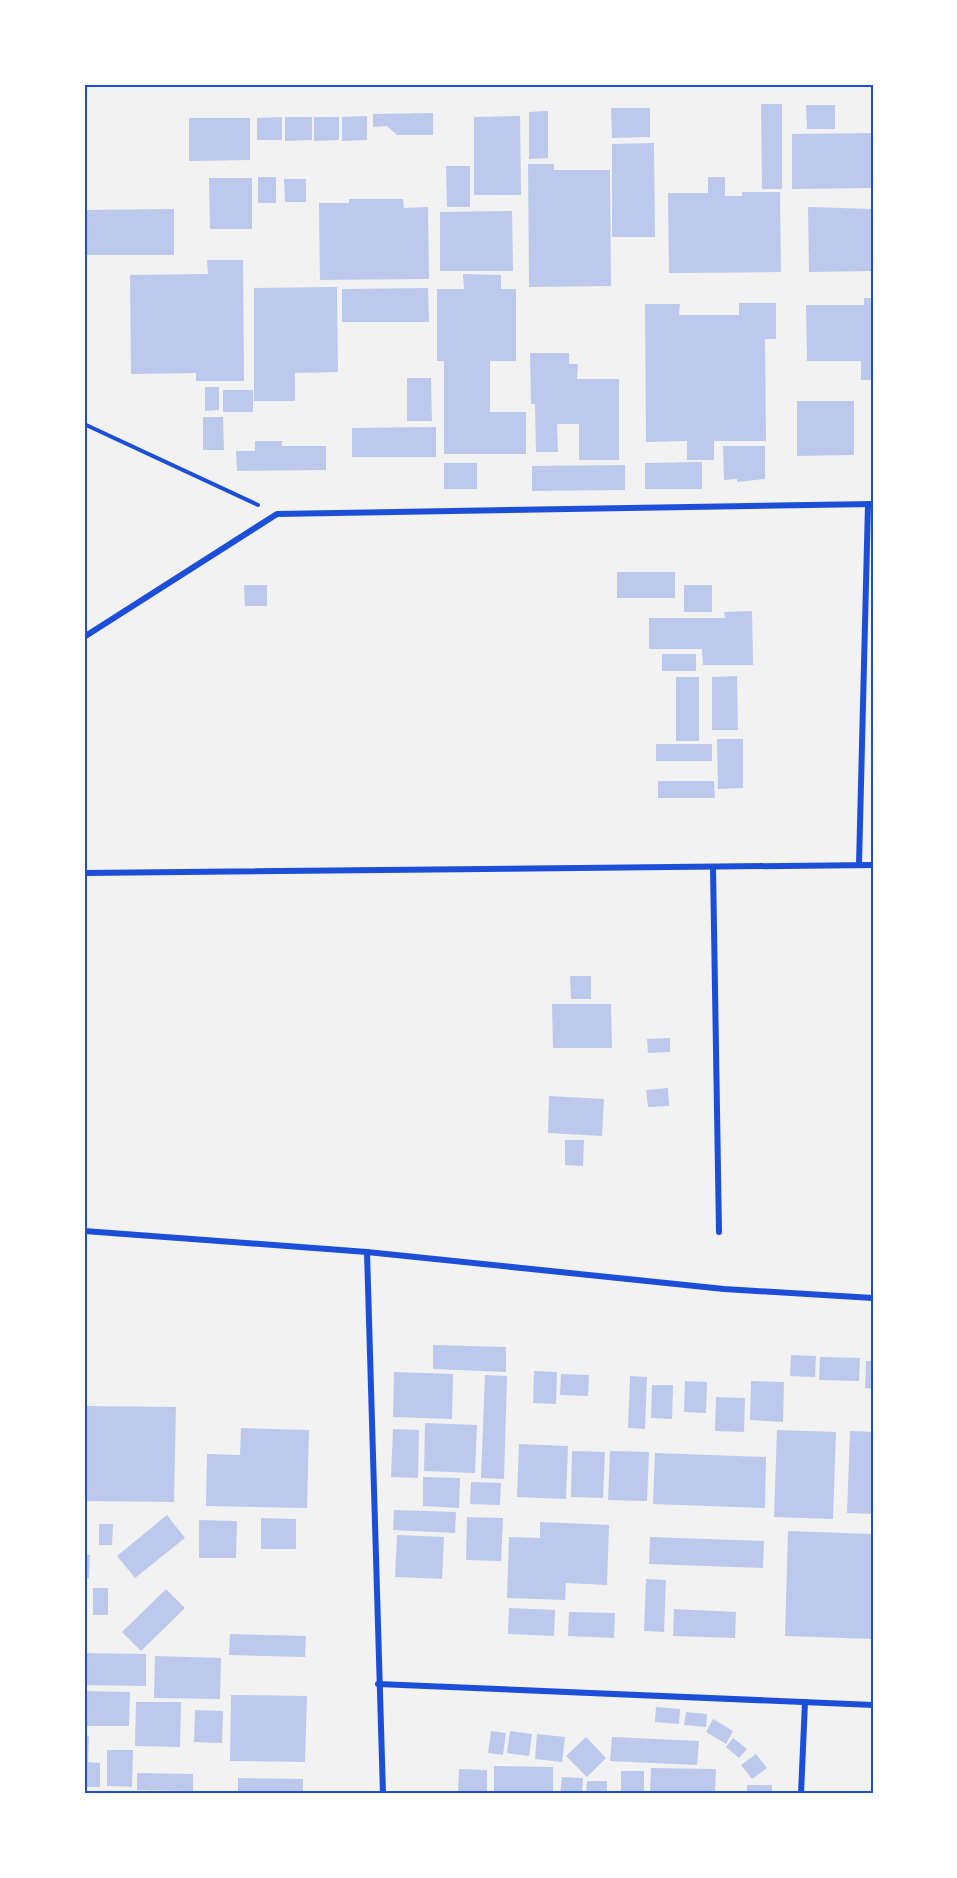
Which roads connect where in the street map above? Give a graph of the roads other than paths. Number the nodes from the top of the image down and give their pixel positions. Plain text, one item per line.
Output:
1 (870, 504) edge
2 (84, 637) edge
3 (859, 865) junction
4 (873, 865) edge
5 (713, 867) junction
6 (84, 873) edge
7 (84, 1231) edge
8 (719, 1232) dead end
9 (367, 1252) junction
10 (873, 1298) edge
11 (378, 1684) junction
12 (805, 1702) junction
13 (873, 1705) edge
14 (383, 1794) edge
15 (801, 1794) edge

1 - 2 street
1 - 3 street
3 - 4 street
3 - 5 street
5 - 6 street
5 - 8 street
7 - 9 street
9 - 10 street
9 - 11 street
11 - 12 street
11 - 14 street
12 - 13 street
12 - 15 street

